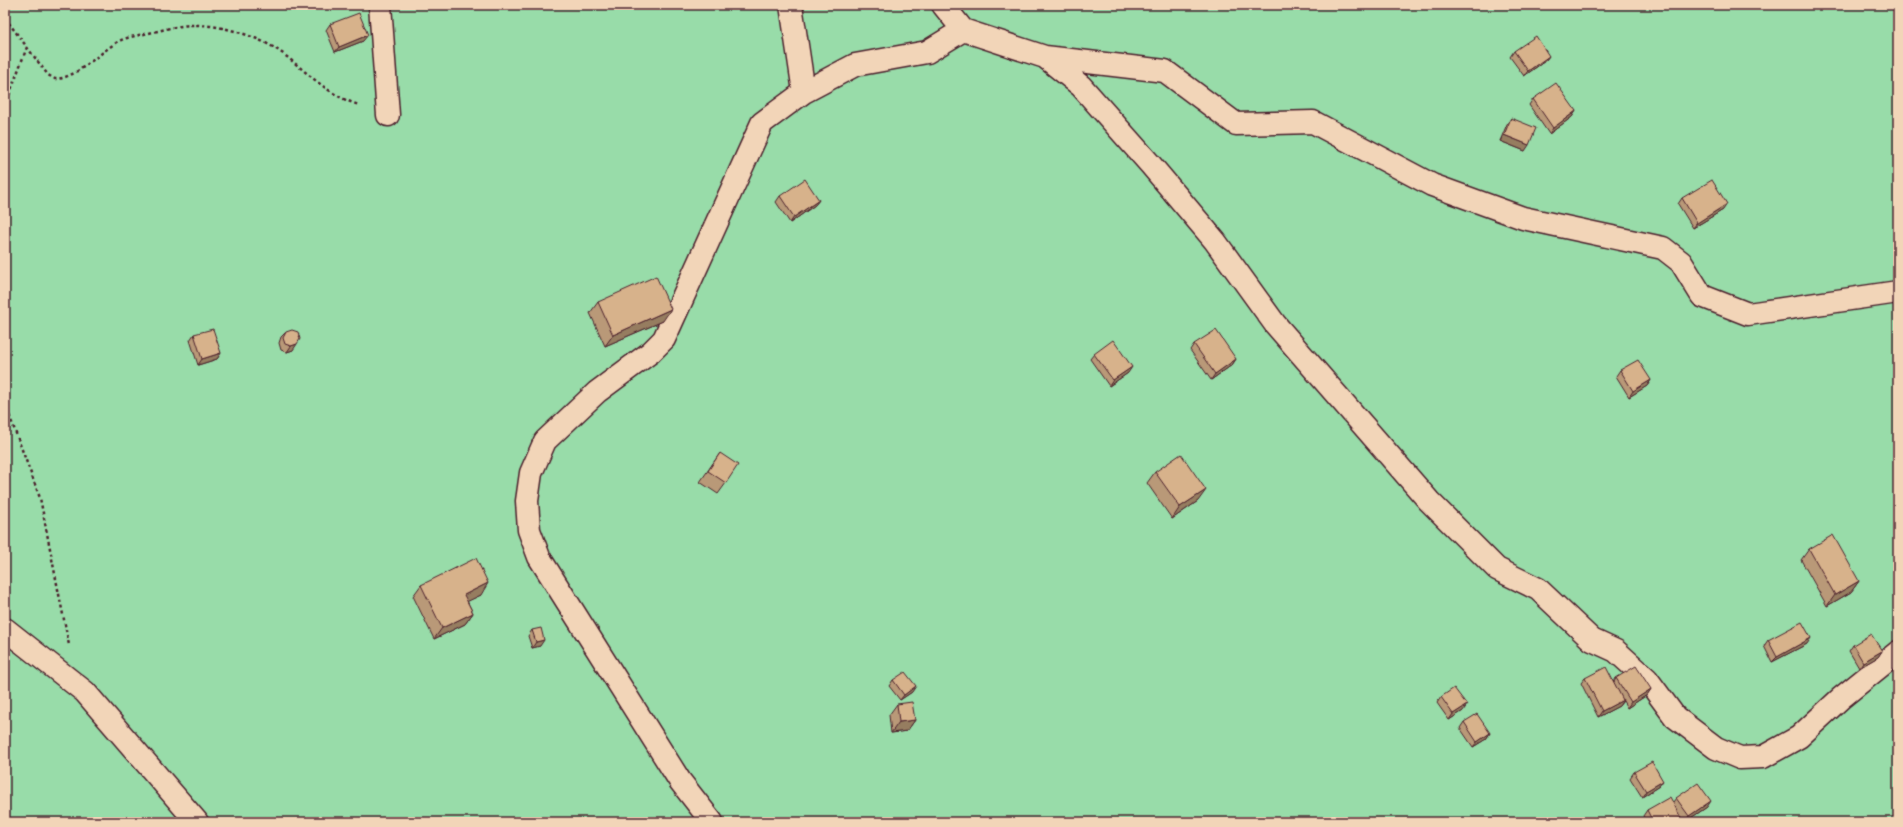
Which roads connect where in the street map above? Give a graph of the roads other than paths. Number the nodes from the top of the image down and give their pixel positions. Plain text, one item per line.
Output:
1 (380, 5) edge
2 (792, 5) edge
3 (943, 5) edge
4 (963, 30) junction
5 (1045, 57) junction
6 (804, 92) junction
7 (388, 115) road end
8 (1898, 292) edge
9 (5, 629) edge
10 (1898, 652) edge
11 (197, 822) edge
12 (712, 822) edge

1 - 7 street
2 - 6 street
3 - 4 street
4 - 5 street
4 - 6 street
5 - 8 street
5 - 10 street
6 - 12 street
9 - 11 street

